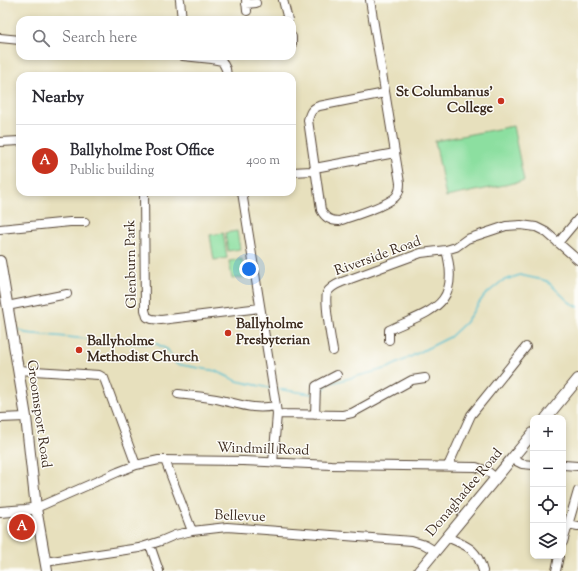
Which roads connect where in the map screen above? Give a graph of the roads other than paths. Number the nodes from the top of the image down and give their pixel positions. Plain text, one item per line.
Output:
1 (180, 0) edge
2 (283, 0) edge
3 (370, 0) edge
4 (256, 3) dead end
5 (246, 5) edge
6 (182, 16) edge
7 (287, 16) edge
8 (0, 38) edge
9 (16, 40) edge
10 (217, 60) edge
11 (226, 72) edge
12 (385, 93) junction
13 (16, 141) edge
14 (0, 142) edge
15 (395, 153) junction
16 (317, 168) junction
17 (296, 172) edge
18 (144, 196) edge
19 (243, 196) edge
20 (578, 219) edge
21 (85, 222) dead end
22 (0, 229) edge
23 (558, 243) junction
24 (446, 250) junction
25 (578, 260) edge
26 (0, 261) edge
27 (67, 294) dead end
28 (7, 306) junction
29 (260, 308) junction
30 (389, 340) dead end
31 (526, 347) dead end
32 (333, 351) dead end
33 (18, 370) junction
34 (337, 375) dead end
35 (425, 378) dead end
36 (578, 379) edge
37 (178, 394) dead end
38 (277, 410) junction
39 (315, 415) junction
40 (548, 415) edge
41 (26, 417) junction
42 (0, 418) edge
43 (530, 437) edge
44 (512, 459) junction
45 (165, 460) junction
46 (273, 463) junction
47 (136, 465) junction
48 (530, 465) edge
49 (566, 465) edge
50 (448, 466) junction
51 (578, 466) edge
52 (496, 478) junction
53 (578, 491) edge
54 (36, 508) junction
55 (0, 512) edge
56 (568, 524) junction
57 (578, 526) edge
58 (192, 531) junction
59 (566, 531) edge
60 (447, 537) junction
61 (150, 545) junction
62 (435, 551) junction
63 (558, 559) edge
64 (46, 566) edge
65 (159, 571) edge
66 (419, 571) edge
67 (483, 571) edge
68 (556, 571) edge

1 - 6 street
2 - 7 street
3 - 12 street
4 - 5 street
8 - 9 street
10 - 11 street
12 - 15 street
12 - 16 street
13 - 14 street
15 - 16 street
15 - 16 street
16 - 17 street
18 - 29 street, Glenburn Park
19 - 29 street
20 - 23 street
21 - 22 street
23 - 24 street, Riverside Road
23 - 25 street, Riverside Road
24 - 30 street
24 - 32 street, Riverside Road
26 - 28 main road, Groomsport Road
27 - 28 street
28 - 33 main road, Groomsport Road
29 - 38 street
31 - 50 street
33 - 41 main road, Groomsport Road
33 - 47 street
34 - 39 street
35 - 39 street
36 - 40 main road
37 - 38 street
38 - 39 street
38 - 46 street
41 - 42 street
41 - 54 main road, Groomsport Road
43 - 44 main road, Donaghadee Road
44 - 48 street
44 - 52 main road, Donaghadee Road
45 - 46 street, Windmill Road
45 - 47 street, Windmill Road
45 - 58 street
46 - 50 street, Windmill Road
47 - 54 street, Windmill Road
49 - 51 street
50 - 52 street, Windmill Road
52 - 60 main road, Donaghadee Road
53 - 56 street
54 - 55 main road
54 - 64 main road, Groomsport Road
56 - 57 street
56 - 59 street
58 - 61 street, Bellevue
58 - 62 street, Bellevue
60 - 62 main road, Donaghadee Road
60 - 67 street
61 - 64 street, Bellevue
61 - 65 street
62 - 66 main road, Donaghadee Road
63 - 68 street

